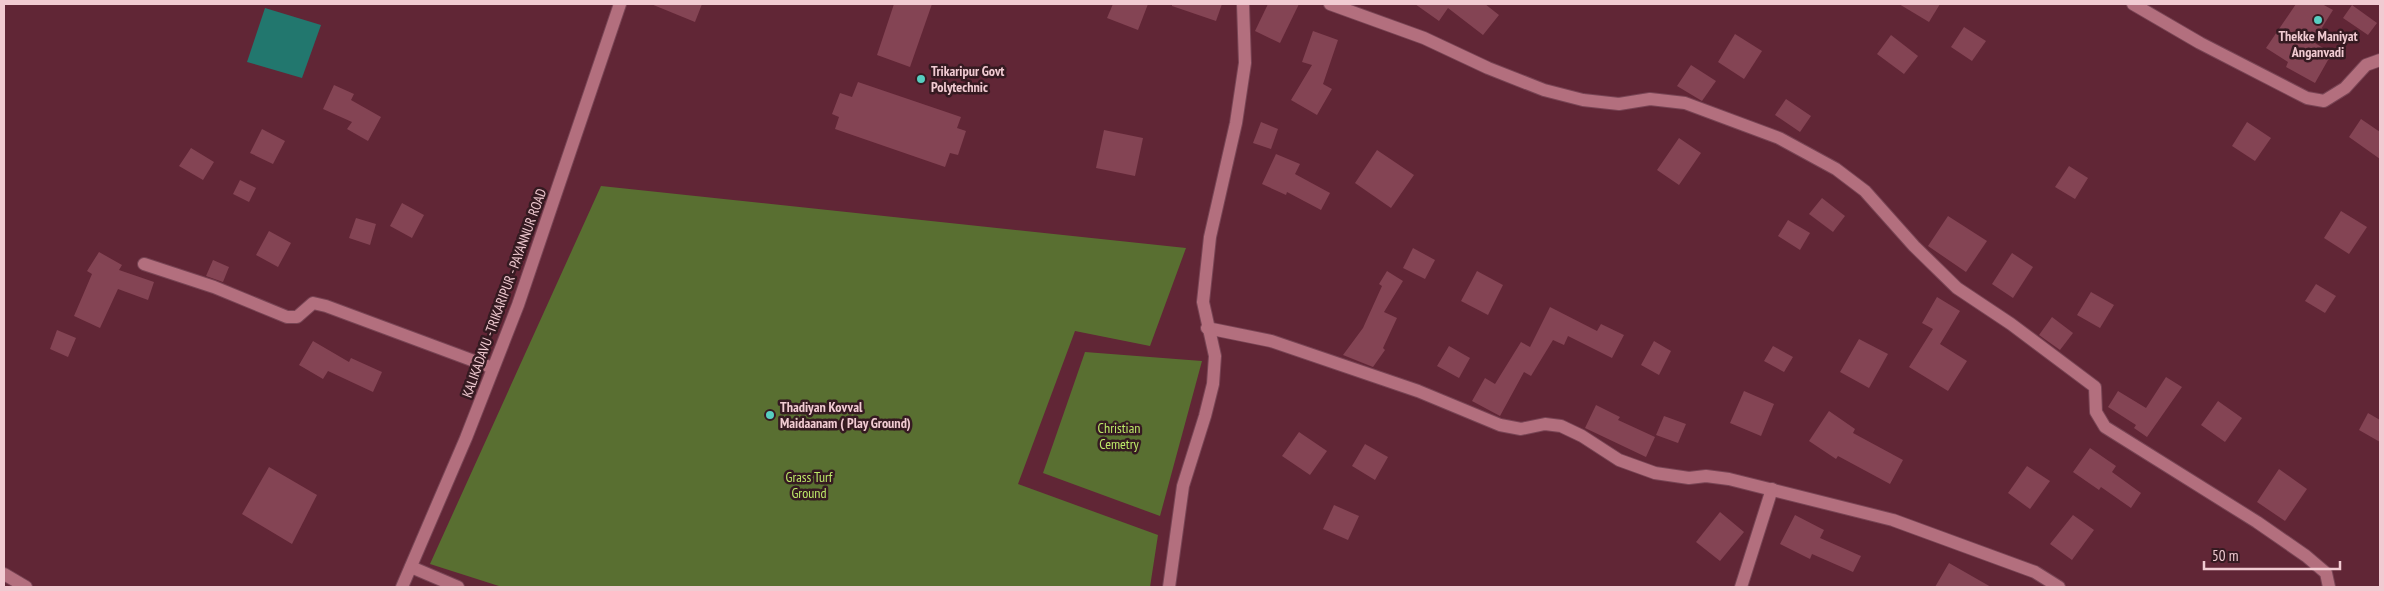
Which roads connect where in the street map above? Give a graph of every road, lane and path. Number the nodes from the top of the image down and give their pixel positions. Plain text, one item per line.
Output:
1 (620, 4) edge
2 (1243, 4) edge
3 (1330, 4) edge
4 (2133, 4) edge
5 (2380, 60) edge
6 (144, 264) dead end
7 (1207, 328) junction
8 (493, 368) junction
9 (1772, 489) junction
10 (411, 567) junction
11 (4, 574) edge
12 (26, 587) edge
13 (402, 587) edge
14 (458, 587) edge
15 (1170, 587) edge
16 (1741, 587) edge
17 (2060, 587) edge
18 (2329, 587) edge

1 - 8 street, KALIKADAVU -TRIKARIPUR - PAYANNUR ROAD
2 - 7 street
3 - 18 street
4 - 5 street
6 - 8 street
7 - 9 street
7 - 15 street
8 - 10 street, KALIKADAVU -TRIKARIPUR - PAYANNUR ROAD
9 - 16 street
9 - 17 street
10 - 13 street, KALIKADAVU -TRIKARIPUR - PAYANNUR ROAD
10 - 14 street
11 - 12 street

